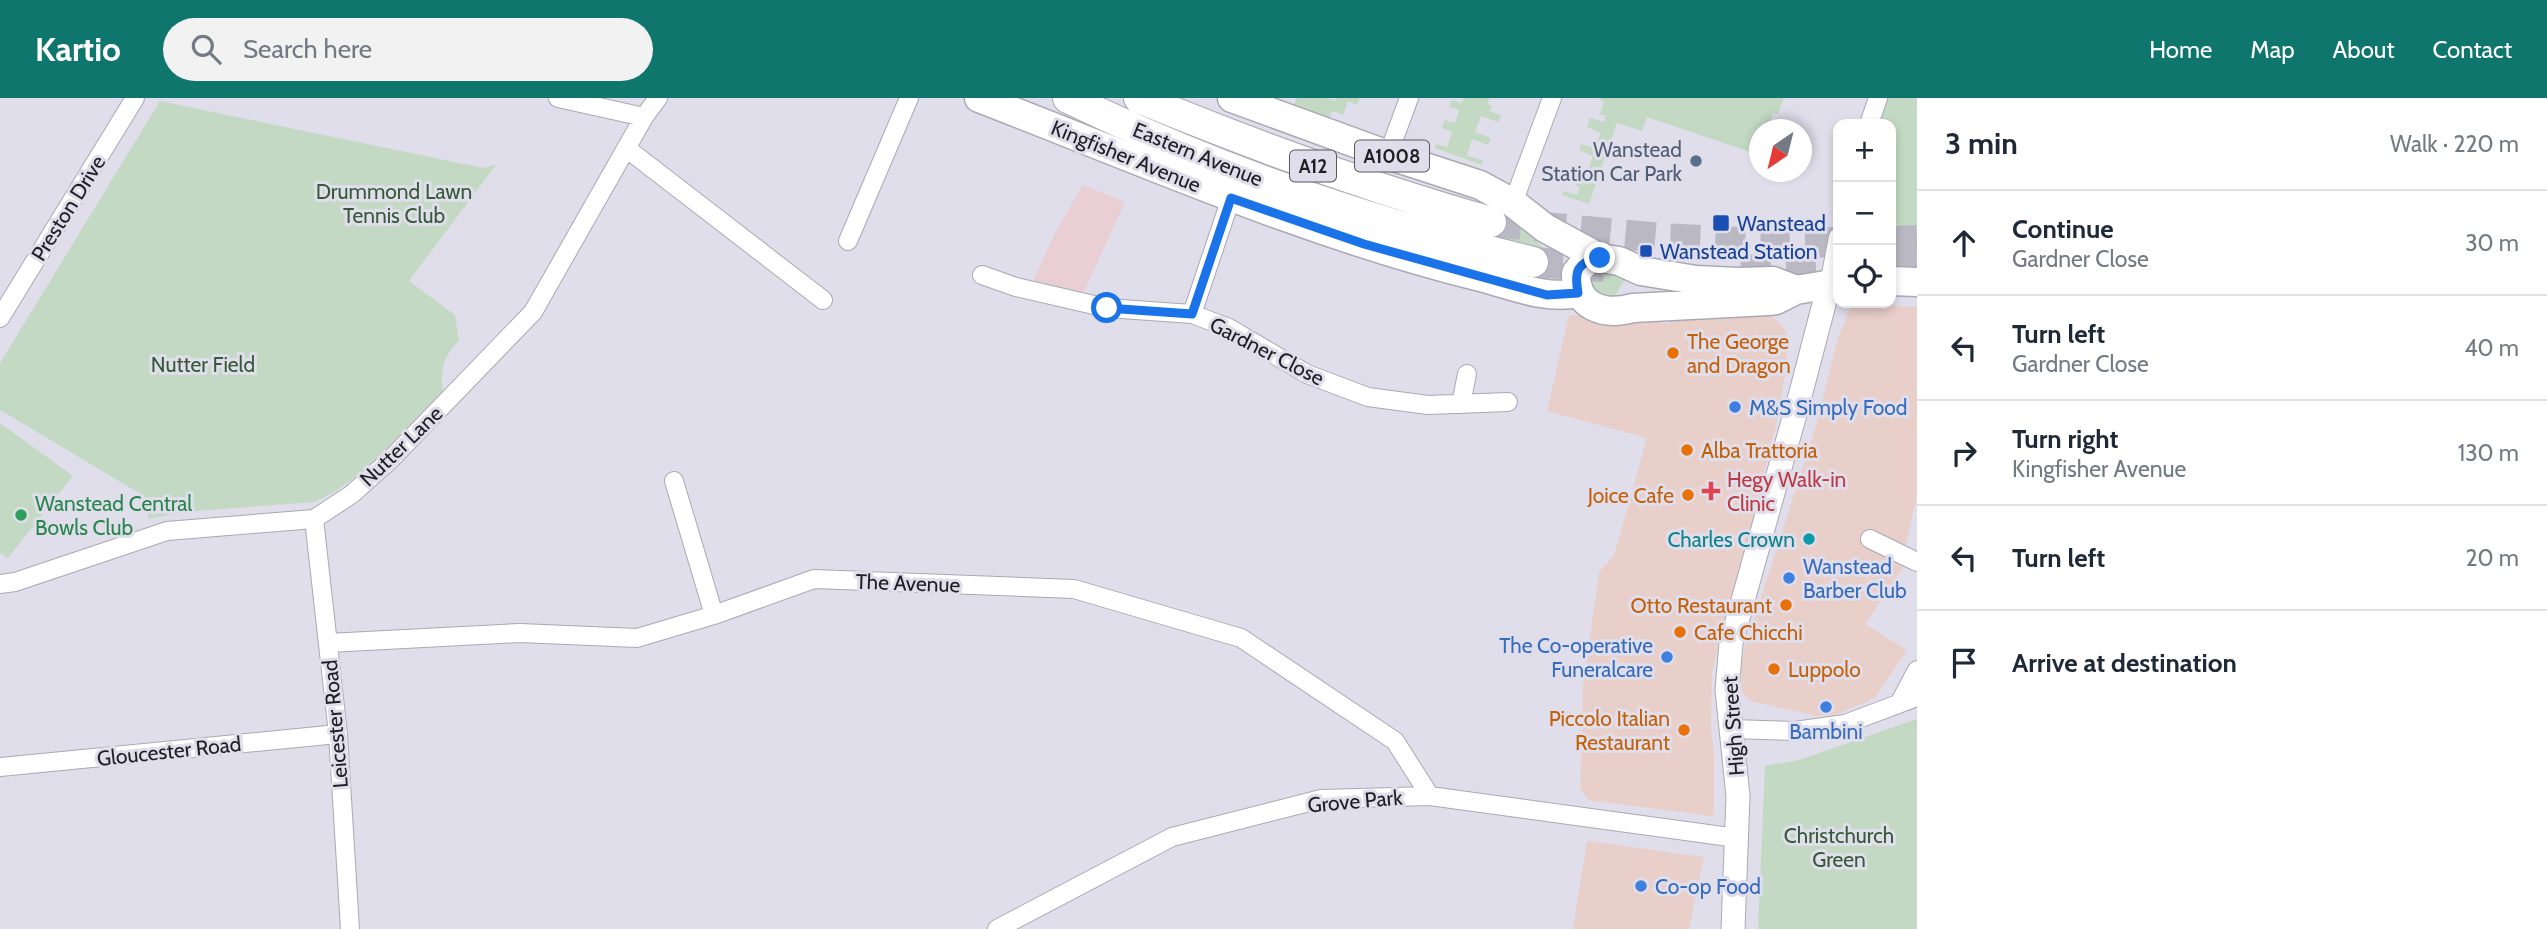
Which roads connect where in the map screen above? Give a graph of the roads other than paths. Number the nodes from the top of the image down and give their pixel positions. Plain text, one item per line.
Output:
1 (135, 98) edge
2 (558, 98) edge
3 (658, 98) edge
4 (909, 98) edge
5 (979, 98) edge
6 (1068, 98) edge
7 (1139, 98) edge
8 (1232, 98) edge
9 (1409, 98) edge
10 (1552, 98) edge
11 (1878, 98) edge
12 (644, 117) junction
13 (1871, 119) edge
14 (626, 148) junction
15 (1388, 155) junction
16 (1231, 198) junction
17 (1502, 213) junction
18 (848, 241) dead end
19 (1533, 262) tunnel mouth
20 (1641, 271) junction
21 (1586, 274) junction
22 (982, 275) dead end
23 (1896, 281) edge
24 (1917, 282) edge
25 (1833, 284) edge
26 (1796, 290) junction
27 (823, 300) dead end
28 (1633, 307) junction
29 (1192, 314) junction
30 (0, 318) edge
31 (1467, 373) dead end
32 (1508, 402) dead end
33 (1461, 404) junction
34 (674, 481) dead end
35 (314, 519) junction
36 (1870, 539) dead end
37 (1917, 562) edge
38 (0, 583) edge
39 (715, 615) junction
40 (328, 643) junction
41 (1917, 670) edge
42 (1917, 697) edge
43 (1899, 704) junction
44 (1731, 729) junction
45 (338, 734) junction
46 (0, 767) edge
47 (1430, 796) junction
48 (1737, 838) junction
49 (350, 929) edge
50 (997, 929) edge
51 (1733, 929) edge

1 - 30 street, Preston Drive
2 - 12 street
3 - 12 street, Nutter Lane
4 - 18 street
5 - 16 main road, Kingfisher Avenue
6 - 19 highway, Eastern Avenue / A12
7 - 17 highway, Eastern Avenue / A12
8 - 15 main road, A1008
9 - 15 street
10 - 17 street
11 - 13 street
12 - 14 street, Nutter Lane
14 - 27 street
14 - 35 street, Nutter Lane
15 - 17 main road, A1008
16 - 21 main road, Kingfisher Avenue
16 - 29 street, Gardner Close
17 - 21 main road, A1008
20 - 21 main road
20 - 26 main road
20 - 28 main road
21 - 28 main road
22 - 29 street, Gardner Close
23 - 24 main road
25 - 26 main road
25 - 44 street, High Street
26 - 28 main road
29 - 33 street, Gardner Close
31 - 33 street
32 - 33 street, Gardner Close
34 - 39 street
35 - 38 street, Nutter Lane
35 - 40 street, Leicester Road
36 - 37 street
39 - 40 street, The Avenue
39 - 47 street, The Avenue
40 - 45 street, Leicester Road
41 - 43 street
42 - 43 street
43 - 44 street
44 - 48 street, High Street
45 - 46 street, Gloucester Road
45 - 49 street, Leicester Road
47 - 48 street, Grove Park
47 - 50 street, Grove Park
48 - 51 street, High Street

